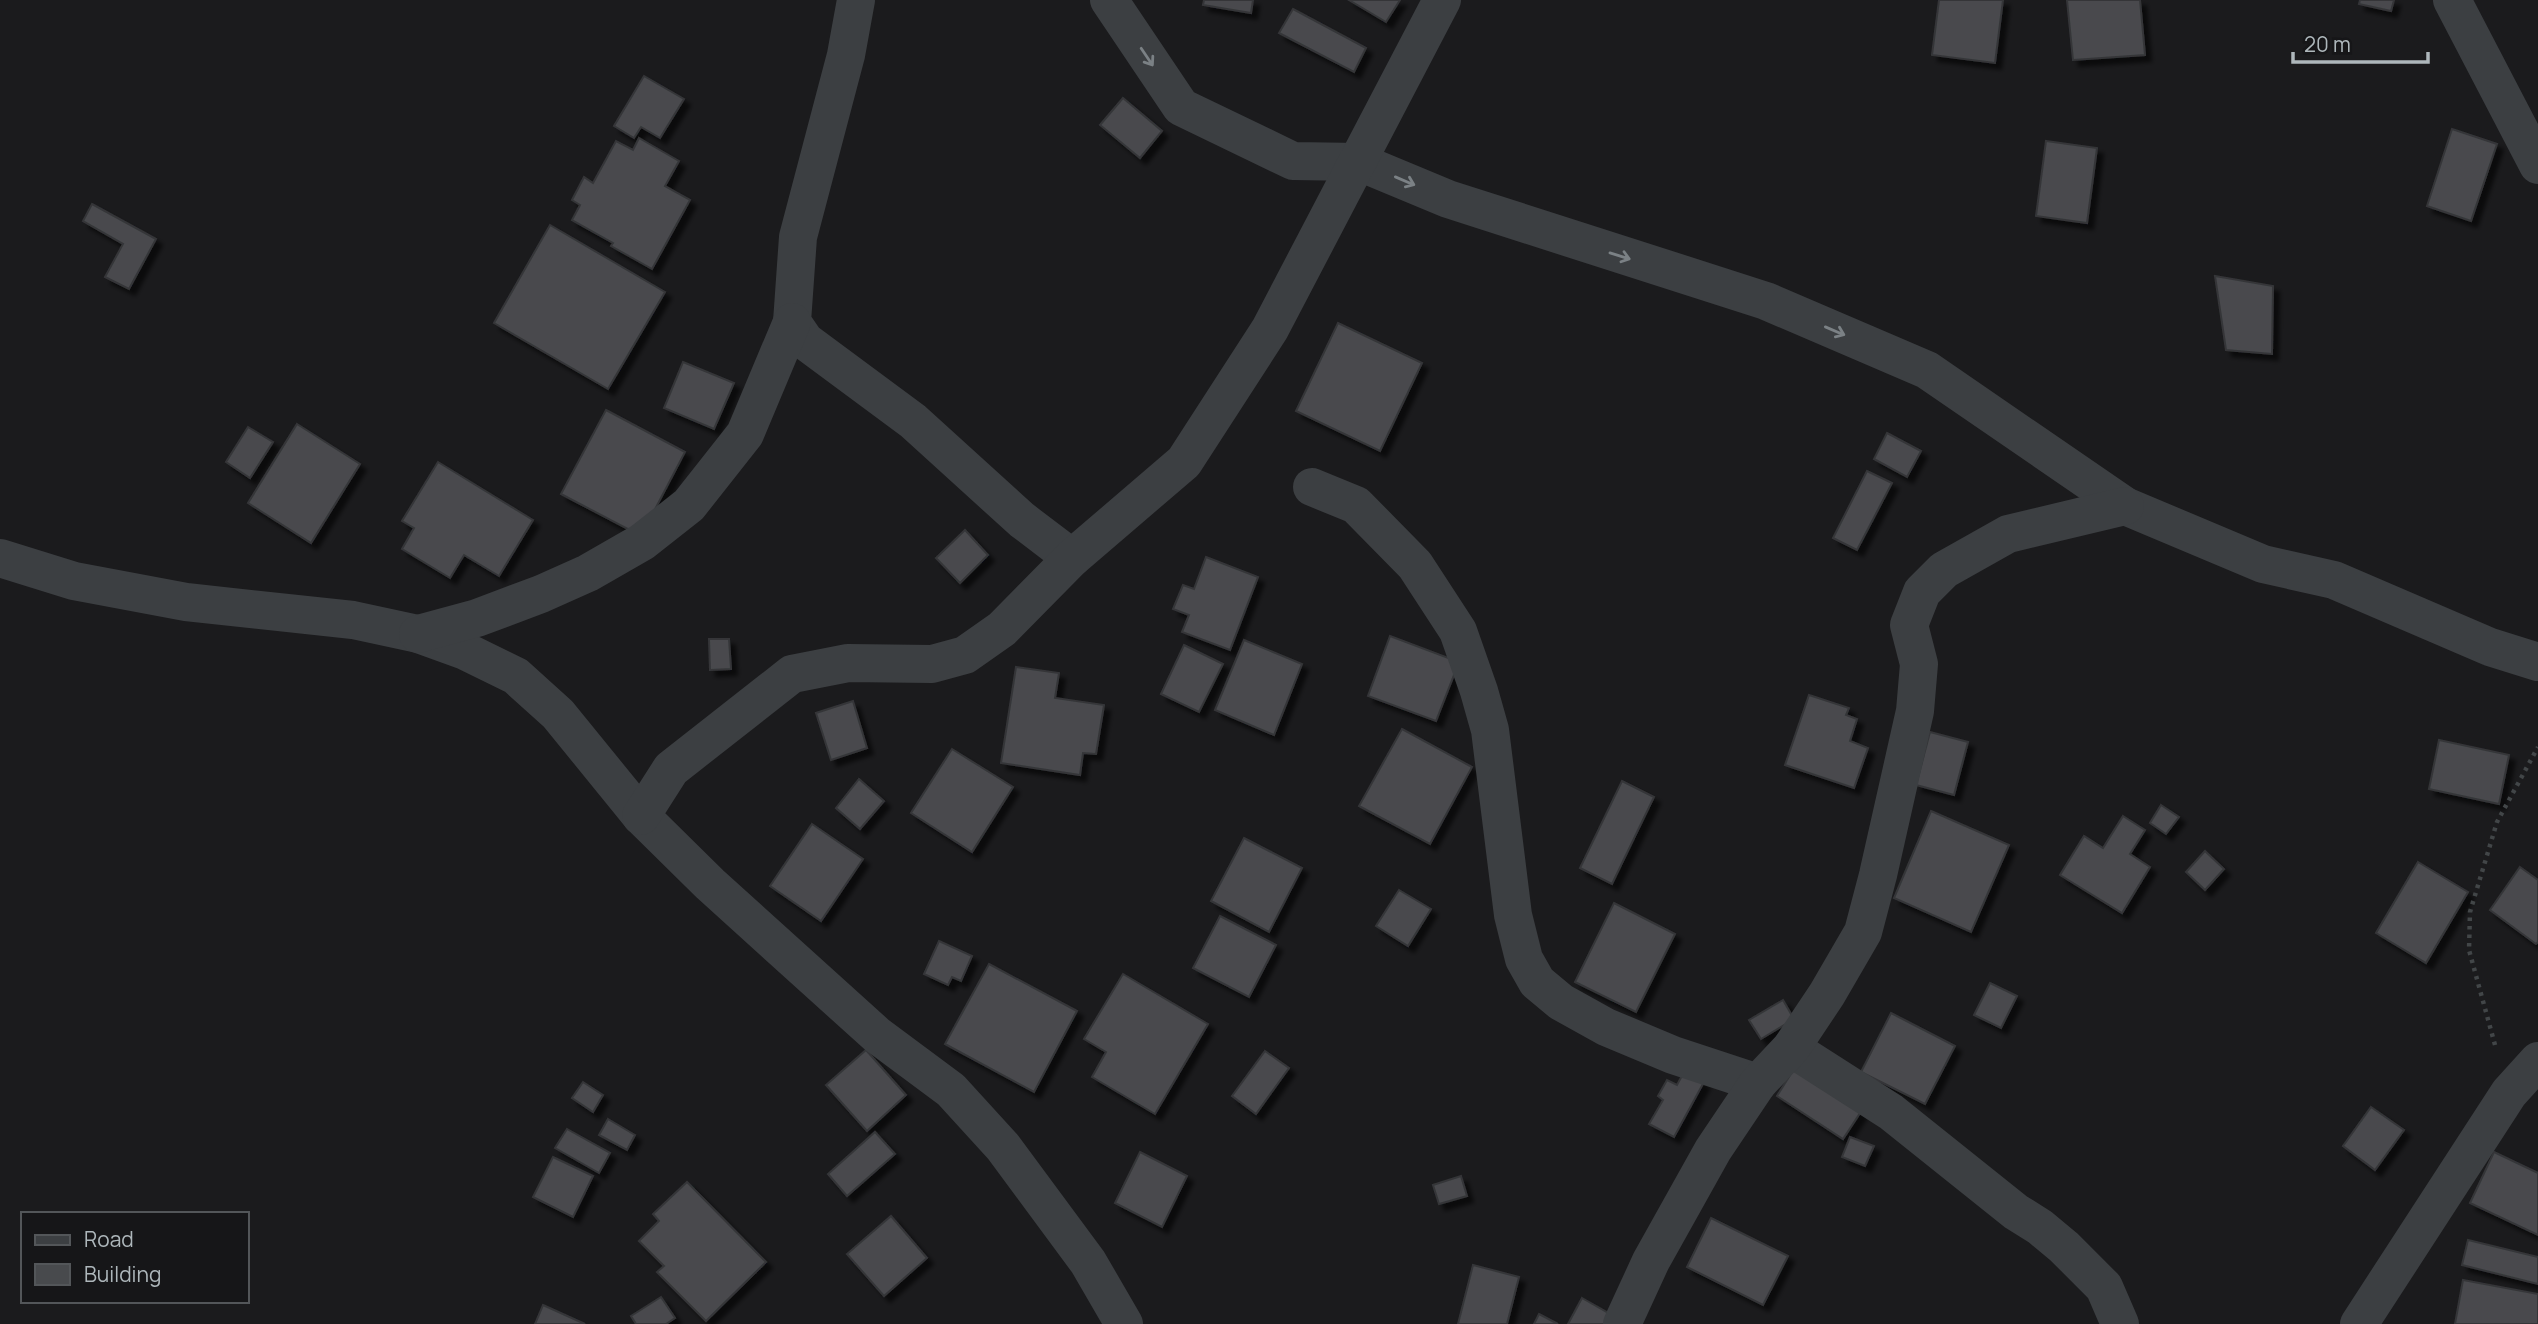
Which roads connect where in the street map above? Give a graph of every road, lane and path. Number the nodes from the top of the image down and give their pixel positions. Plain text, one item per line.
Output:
1 (856, 0) edge
2 (1109, 0) edge
3 (1442, 0) edge
4 (2452, 0) edge
5 (1359, 162) junction
6 (2538, 166) edge
7 (792, 322) junction
8 (1312, 487) dead end
9 (2125, 506) junction
10 (0, 558) edge
11 (1072, 558) junction
12 (418, 634) junction
13 (2538, 662) edge
14 (2538, 747) edge
15 (641, 816) junction
16 (1791, 1048) junction
17 (2538, 1062) edge
18 (1758, 1083) junction
19 (2510, 1093) junction
20 (1124, 1324) edge
21 (1622, 1324) edge
22 (2120, 1324) edge
23 (2360, 1324) edge

1 - 7 street
2 -> 5 street
3 - 5 street
4 - 6 street
5 -> 9 street
5 - 11 street
7 - 11 street
7 - 12 street
8 - 18 street
9 - 13 street
9 - 16 street
10 - 12 street
11 - 15 street
12 - 15 street
14 - 19 path
15 - 20 street
16 - 18 street
16 - 22 street
17 - 19 street
18 - 21 street
19 - 23 street

